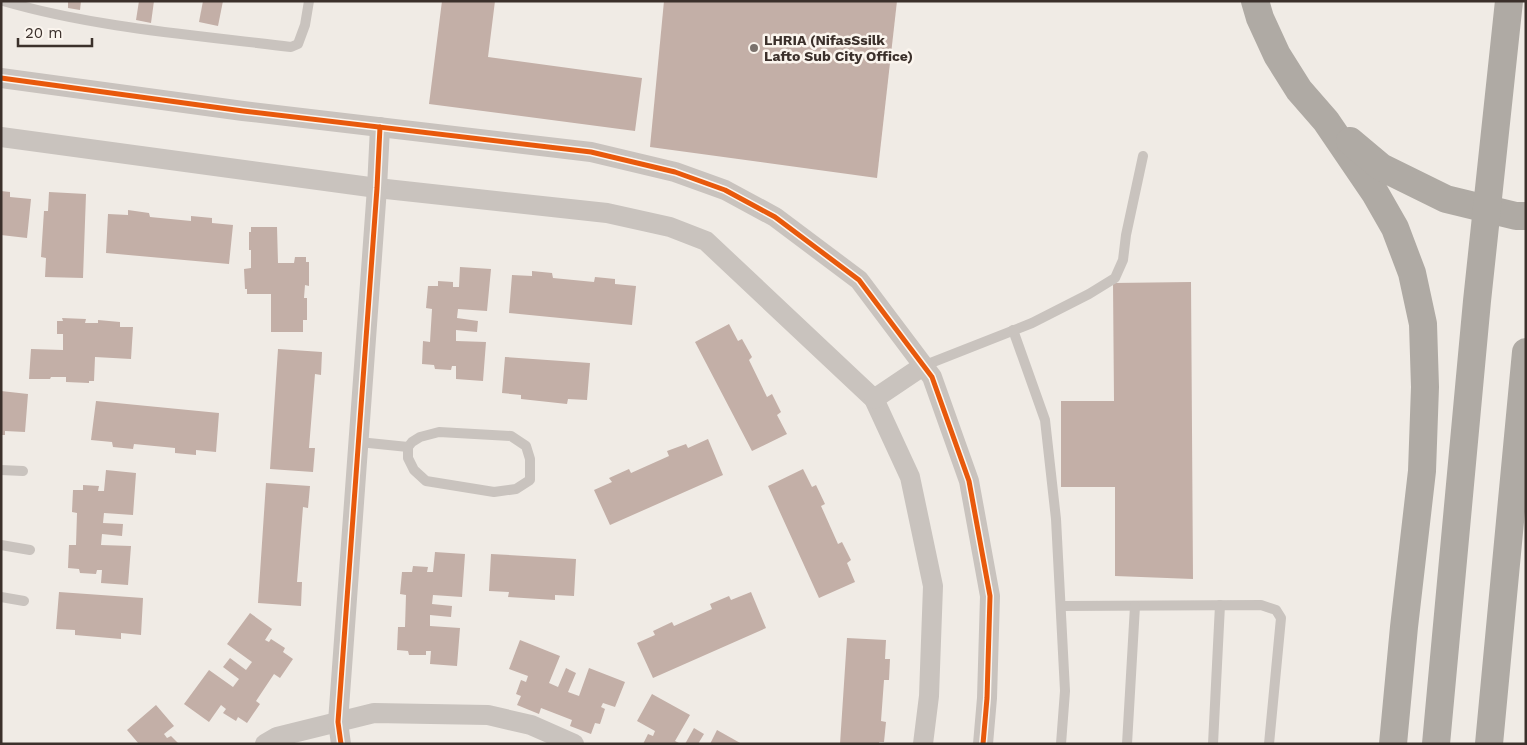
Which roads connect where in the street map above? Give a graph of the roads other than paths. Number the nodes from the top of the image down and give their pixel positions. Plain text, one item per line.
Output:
1 (3, 1) edge
2 (309, 1) edge
3 (1255, 1) edge
4 (1509, 1) edge
5 (1, 78) edge
6 (1326, 121) junction
7 (380, 127) junction
8 (1, 138) edge
9 (1143, 156) dead end
10 (377, 188) junction
11 (1526, 216) edge
12 (1013, 330) junction
13 (1526, 352) edge
14 (923, 366) junction
15 (874, 399) junction
16 (359, 442) junction
17 (408, 447) junction
18 (1, 470) edge
19 (23, 472) dead end
20 (1, 545) edge
21 (30, 550) dead end
22 (1, 597) edge
23 (24, 601) dead end
24 (1220, 605) junction
25 (1060, 606) junction
26 (1135, 606) junction
27 (338, 722) junction
28 (265, 744) edge
29 (341, 744) edge
30 (574, 744) edge
31 (923, 744) edge
32 (983, 744) edge
33 (1061, 744) edge
34 (1126, 744) edge
35 (1213, 744) edge
36 (1270, 744) edge
37 (1393, 744) edge
38 (1436, 744) edge
39 (1488, 744) edge

1 - 2 lane
3 - 6 highway
4 - 38 highway, bridge
5 - 7 street
6 - 11 highway
6 - 37 highway
7 - 10 street
7 - 14 street
8 - 10 street
9 - 12 lane
10 - 15 street
10 - 16 street
12 - 14 lane
12 - 25 lane
13 - 39 highway
14 - 15 street
14 - 32 street
15 - 31 street
16 - 17 lane
16 - 27 street
17 - 17 lane
18 - 19 lane
20 - 21 lane
22 - 23 lane
24 - 26 lane
24 - 35 lane
24 - 36 lane
25 - 26 lane
25 - 33 lane
26 - 34 lane
27 - 28 street
27 - 29 street
27 - 30 street

